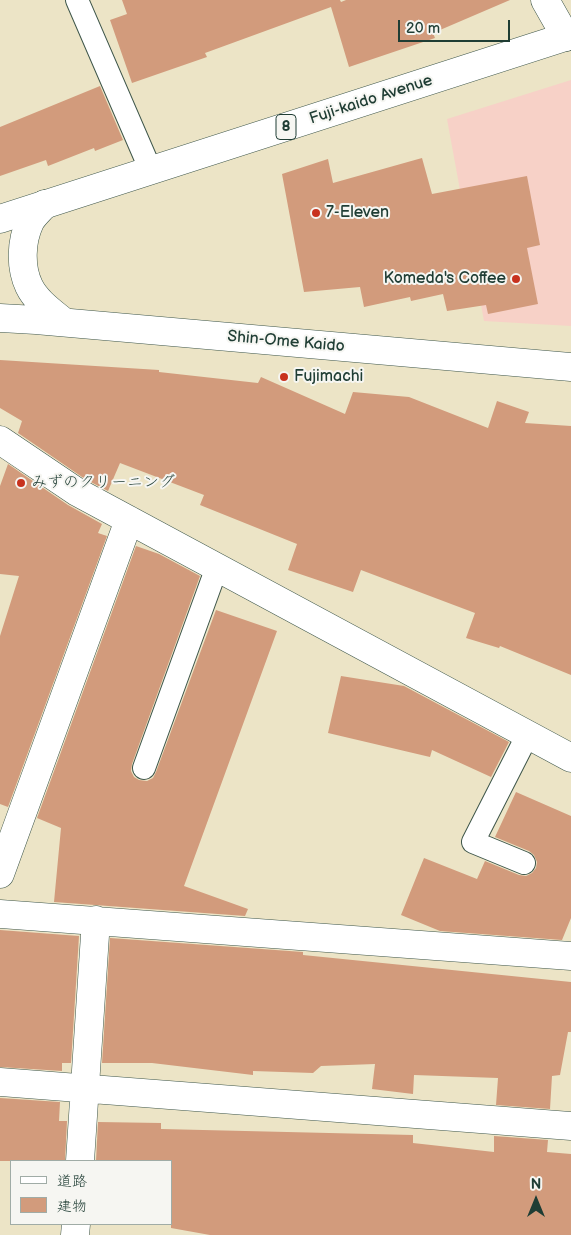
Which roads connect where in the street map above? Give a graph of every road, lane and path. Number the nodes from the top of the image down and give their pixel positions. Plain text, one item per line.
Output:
1 (77, 0) edge
2 (545, 0) edge
3 (568, 36) edge
4 (151, 171) junction
5 (45, 204) junction
6 (0, 219) edge
7 (0, 318) edge
8 (64, 322) junction
9 (571, 367) edge
10 (0, 440) edge
11 (129, 520) junction
12 (217, 567) junction
13 (528, 734) junction
14 (571, 758) edge
15 (144, 768) dead end
16 (524, 863) dead end
17 (0, 874) edge
18 (0, 914) edge
19 (96, 920) junction
20 (571, 956) edge
21 (0, 1082) edge
22 (85, 1088) junction
23 (571, 1126) edge
24 (80, 1160) edge

1 - 4 lane
2 - 3 street
3 - 4 street, Fuji-kaido Avenue / 8
4 - 5 street, Fuji-kaido Avenue / 8
5 - 6 street, Fuji-kaido Avenue / 8
5 - 8 street
7 - 8 street, Shin-Ome Kaido
8 - 9 street, Shin-Ome Kaido
10 - 11 street
11 - 12 street
11 - 17 street
12 - 13 street
12 - 15 lane
13 - 14 street
13 - 16 lane
18 - 19 street
19 - 20 street
19 - 22 street
21 - 22 street
22 - 23 street
22 - 24 street

